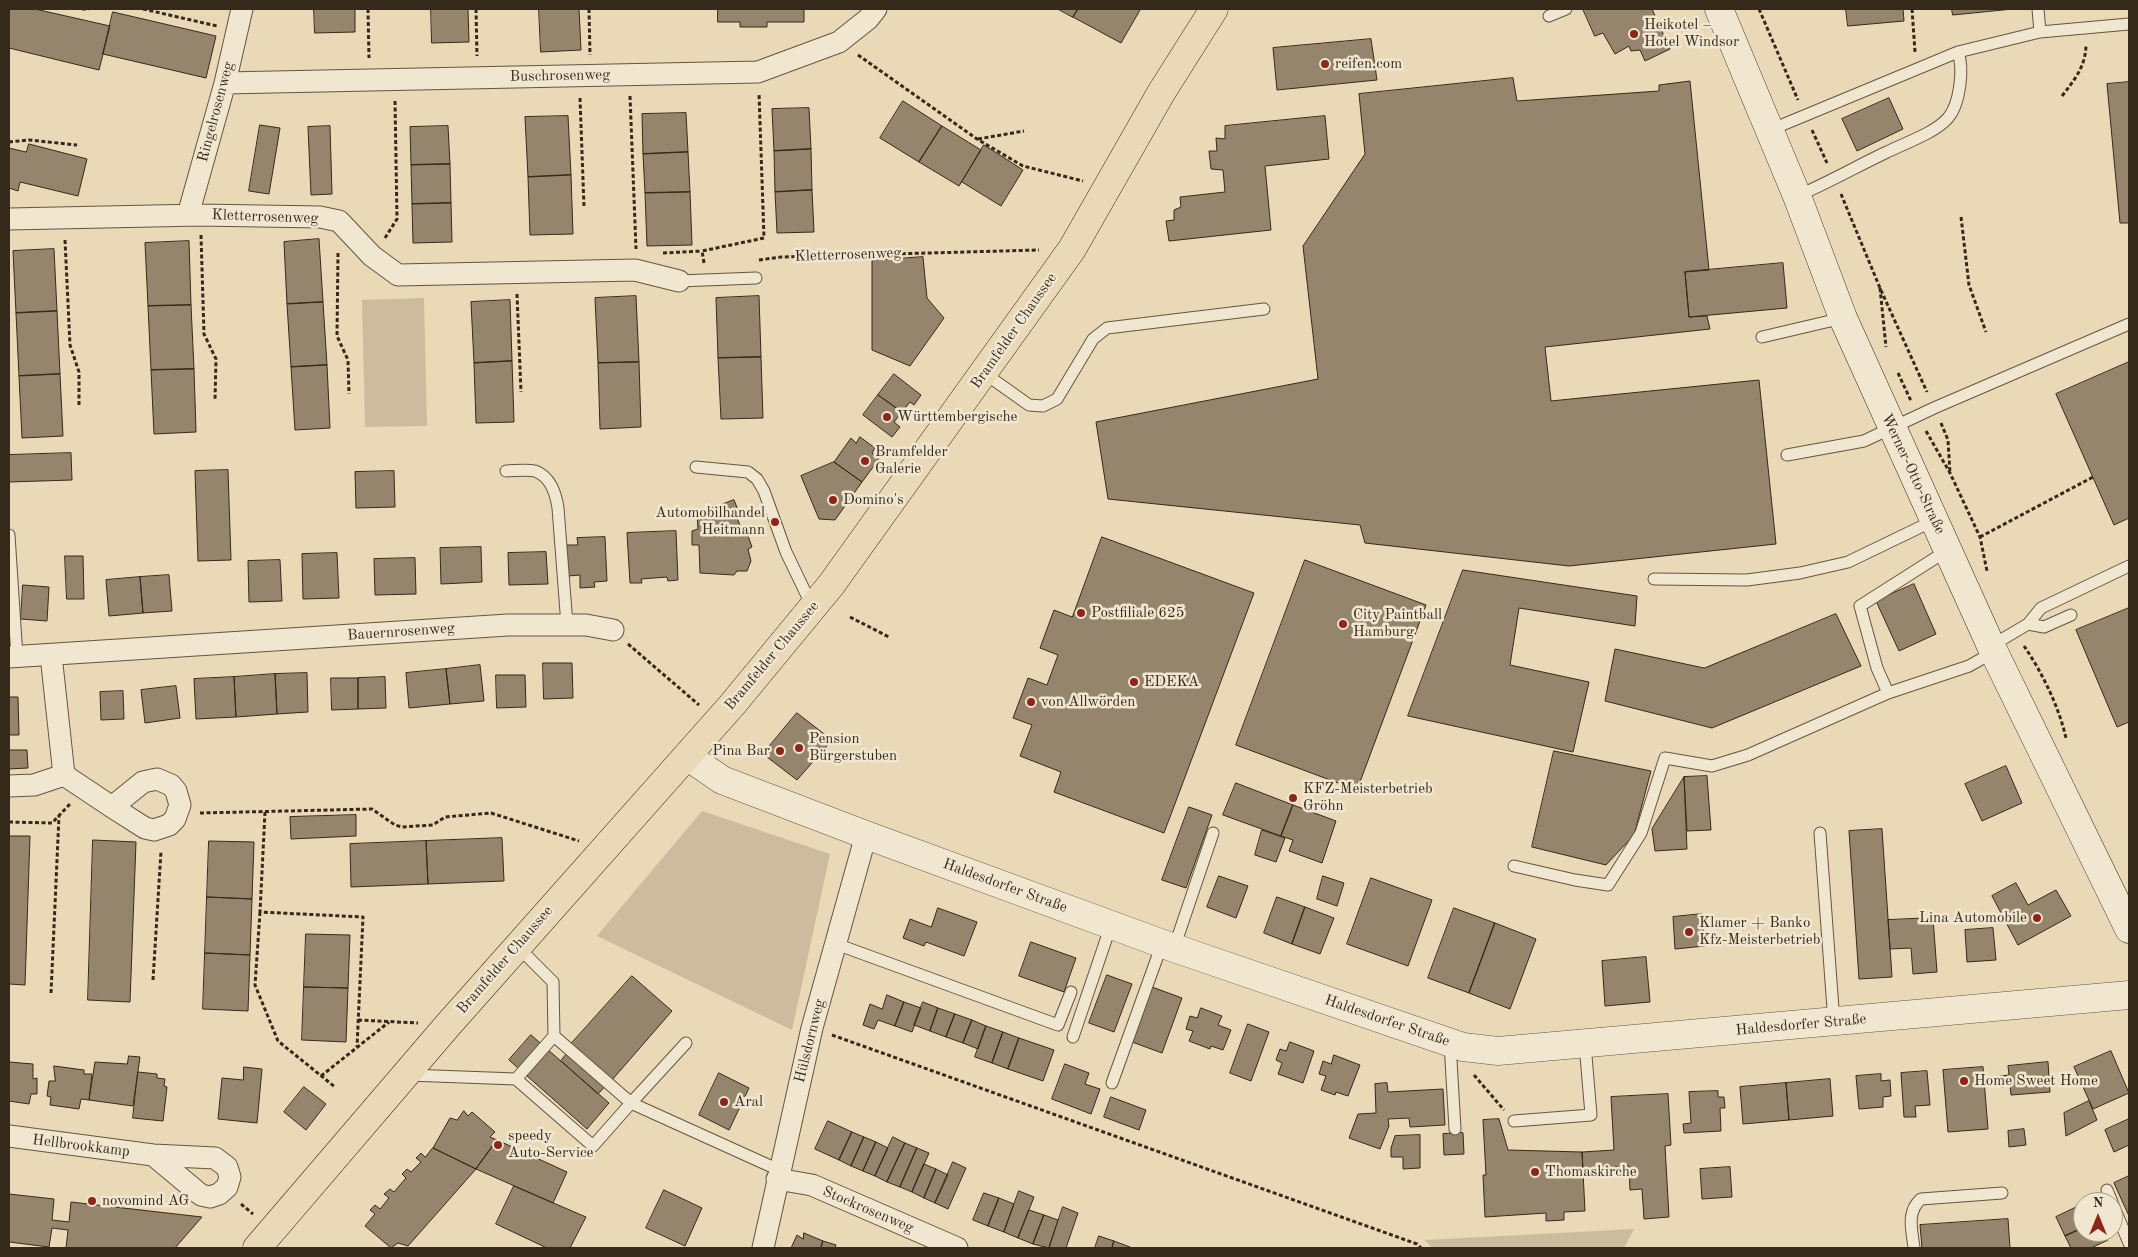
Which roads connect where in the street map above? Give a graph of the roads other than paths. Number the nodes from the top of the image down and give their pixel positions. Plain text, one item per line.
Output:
1 (242, 9) edge
2 (876, 9) edge
3 (1214, 9) edge
4 (1566, 9) edge
5 (1719, 9) edge
6 (2038, 9) edge
7 (1548, 16) dead end
8 (2129, 24) edge
9 (2040, 32) junction
10 (1958, 52) junction
11 (225, 83) junction
12 (1768, 131) junction
13 (1797, 196) junction
14 (194, 215) junction
15 (9, 219) edge
16 (756, 278) dead end
17 (679, 281) joint
18 (1264, 309) dead end
19 (1843, 318) junction
20 (2129, 324) edge
21 (1762, 337) dead end
22 (984, 373) junction
23 (1893, 428) junction
24 (1787, 455) dead end
25 (696, 467) dead end
26 (506, 471) dead end
27 (1935, 520) junction
28 (9, 535) edge
29 (1948, 550) junction
30 (2129, 566) edge
31 (1654, 579) dead end
32 (813, 608) junction
33 (2070, 615) dead end
34 (2028, 624) junction
35 (567, 625) junction
36 (613, 630) road end
37 (1992, 649) junction
38 (51, 655) junction
39 (13, 657) edge
40 (1888, 692) junction
41 (687, 756) junction
42 (64, 775) junction
43 (9, 786) edge
44 (112, 807) junction
45 (1213, 833) dead end
46 (1820, 834) dead end
47 (866, 835) junction
48 (1514, 866) dead end
49 (1111, 924) junction
50 (2129, 929) edge
51 (836, 944) junction
52 (517, 946) junction
53 (1168, 946) junction
54 (1071, 992) dead end
55 (2129, 994) edge
56 (1834, 1022) junction
57 (554, 1036) junction
58 (1073, 1037) dead end
59 (686, 1043) dead end
60 (1585, 1044) junction
61 (1456, 1045) junction
62 (406, 1075) junction
63 (516, 1079) junction
64 (1112, 1083) dead end
65 (631, 1103) junction
66 (1514, 1121) road end
67 (1455, 1129) dead end
68 (9, 1136) edge
69 (153, 1155) junction
70 (778, 1174) junction
71 (2002, 1193) dead end
72 (2123, 1229) edge
73 (265, 1239) edge
74 (2129, 1243) edge
75 (763, 1248) edge
76 (957, 1248) edge
77 (1914, 1248) edge

1 - 11 street, Ringelrosenweg
2 - 11 street, Buschrosenweg
3 - 22 main road, Bramfelder Chaussee
4 - 7 lane
5 - 12 street, Werner-Otto-Straße
6 - 9 lane
8 - 9 lane
9 - 10 lane
10 - 12 lane
10 - 13 lane
11 - 14 street, Ringelrosenweg
12 - 13 street, Werner-Otto-Straße
13 - 19 street, Werner-Otto-Straße
14 - 15 street, Kletterrosenweg
14 - 17 street, Kletterrosenweg
16 - 17 lane
18 - 22 lane
19 - 21 lane
19 - 23 street, Werner-Otto-Straße
20 - 23 lane
22 - 32 main road, Bramfelder Chaussee
23 - 24 lane
23 - 27 street, Werner-Otto-Straße
25 - 32 lane
26 - 35 lane
27 - 29 street, Werner-Otto-Straße
27 - 31 lane
28 - 39 lane
29 - 37 street, Werner-Otto-Straße
29 - 40 lane
30 - 34 lane
32 - 41 main road, Bramfelder Chaussee
33 - 34 lane
34 - 37 lane
35 - 36 street, Bauernrosenweg
35 - 38 street, Bauernrosenweg
37 - 40 lane
37 - 50 street, Werner-Otto-Straße
38 - 39 street, Bauernrosenweg
38 - 42 street
40 - 48 lane
41 - 47 street, Haldesdorfer Straße
41 - 52 main road, Bramfelder Chaussee
42 - 43 street
42 - 44 street
44 - 44 street
45 - 53 lane
46 - 56 lane
47 - 49 street, Haldesdorfer Straße
47 - 51 street, Hülsdornweg
49 - 53 street, Haldesdorfer Straße
49 - 58 lane
51 - 54 lane
51 - 70 street, Hülsdornweg
52 - 57 lane
52 - 62 main road, Bramfelder Chaussee
53 - 61 street, Haldesdorfer Straße
53 - 64 lane
55 - 56 street, Haldesdorfer Straße
56 - 60 street, Haldesdorfer Straße
57 - 63 lane
57 - 65 lane
59 - 65 lane
60 - 61 street, Haldesdorfer Straße
60 - 66 lane
61 - 67 lane
62 - 63 lane
62 - 73 main road, Bramfelder Chaussee
63 - 65 lane
65 - 70 lane
68 - 69 street, Hellbrookkamp
69 - 69 street, Hellbrookkamp
70 - 75 street, Hülsdornweg
70 - 76 street, Stockrosenweg
71 - 77 lane
72 - 74 lane

